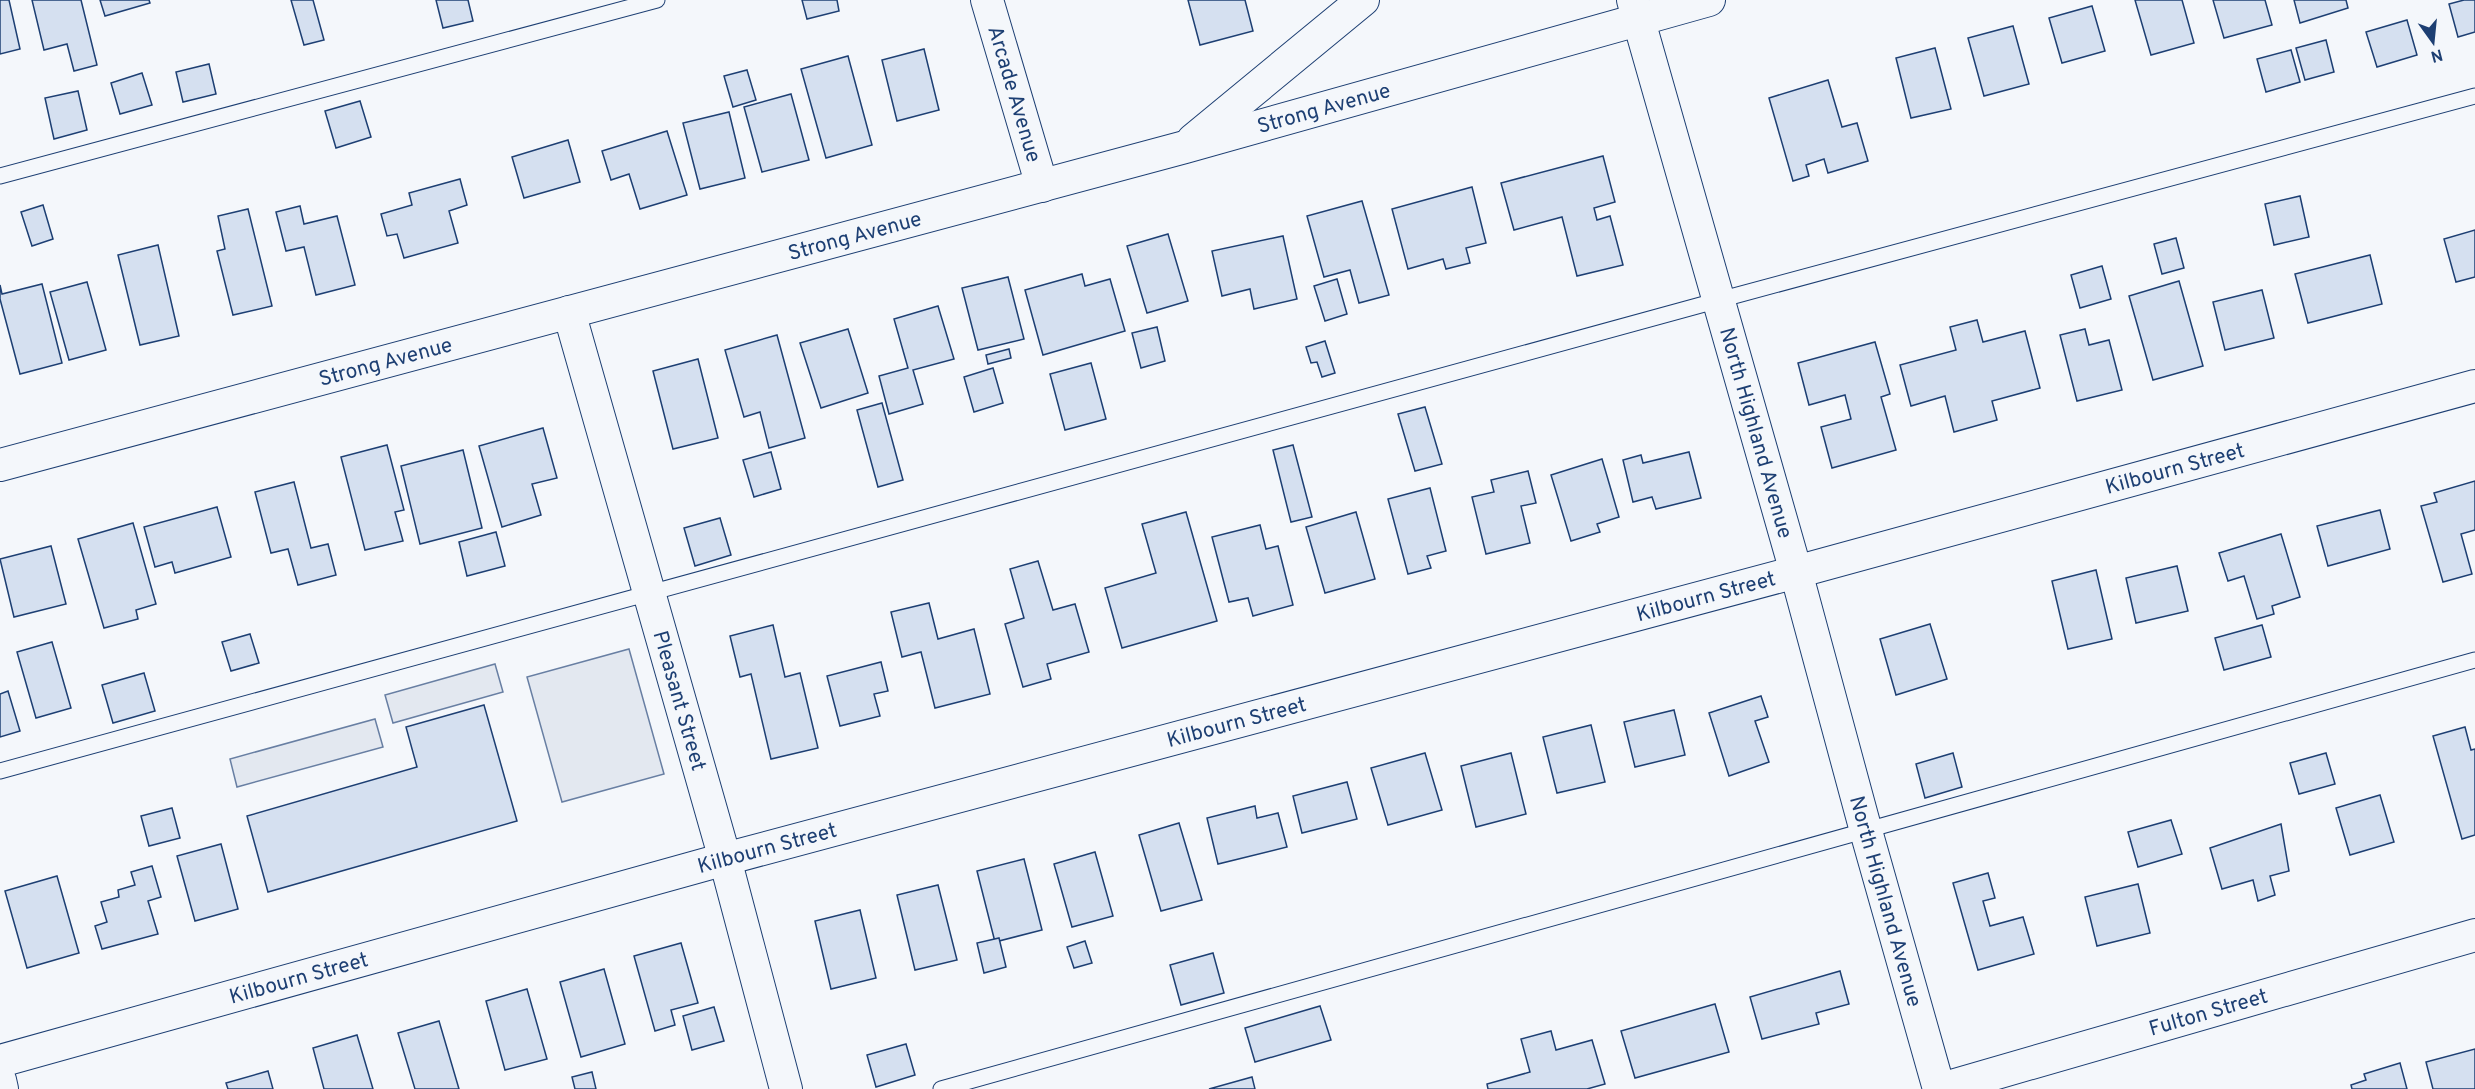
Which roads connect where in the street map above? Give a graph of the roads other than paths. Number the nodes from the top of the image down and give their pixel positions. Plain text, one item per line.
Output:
1 (657, 0) edge
2 (987, 0) edge
3 (1363, 0) edge
4 (1709, 0) edge
5 (1636, 9) edge
6 (2475, 96) edge
7 (1185, 147) junction
8 (0, 176) edge
9 (1042, 186) junction
10 (1719, 300) junction
11 (569, 312) junction
12 (2475, 386) edge
13 (0, 465) edge
14 (1796, 572) junction
15 (650, 593) junction
16 (2475, 660) edge
17 (0, 771) edge
18 (1866, 831) junction
19 (725, 859) junction
20 (2475, 935) edge
21 (0, 1061) edge
22 (0, 1080) edge
23 (3, 1089) edge
24 (786, 1089) edge
25 (941, 1089) edge
26 (1940, 1089) edge

1 - 8 lane
2 - 9 street, Arcade Avenue
3 - 7 street
4 - 5 street, Strong Avenue
5 - 7 street, Strong Avenue
5 - 10 street, North Highland Avenue
6 - 10 lane
7 - 9 street, Strong Avenue
9 - 11 street, Strong Avenue
10 - 14 street, North Highland Avenue
10 - 15 lane
11 - 13 street, Strong Avenue
11 - 15 street, Pleasant Street
12 - 14 street, Kilbourn Street
14 - 18 street, North Highland Avenue
14 - 19 street, Kilbourn Street
15 - 17 lane
15 - 19 street, Pleasant Street
16 - 18 lane
18 - 25 lane
18 - 26 street, North Highland Avenue
19 - 21 street, Kilbourn Street
19 - 24 street, Pleasant Street
20 - 26 street, Fulton Street
22 - 23 street

